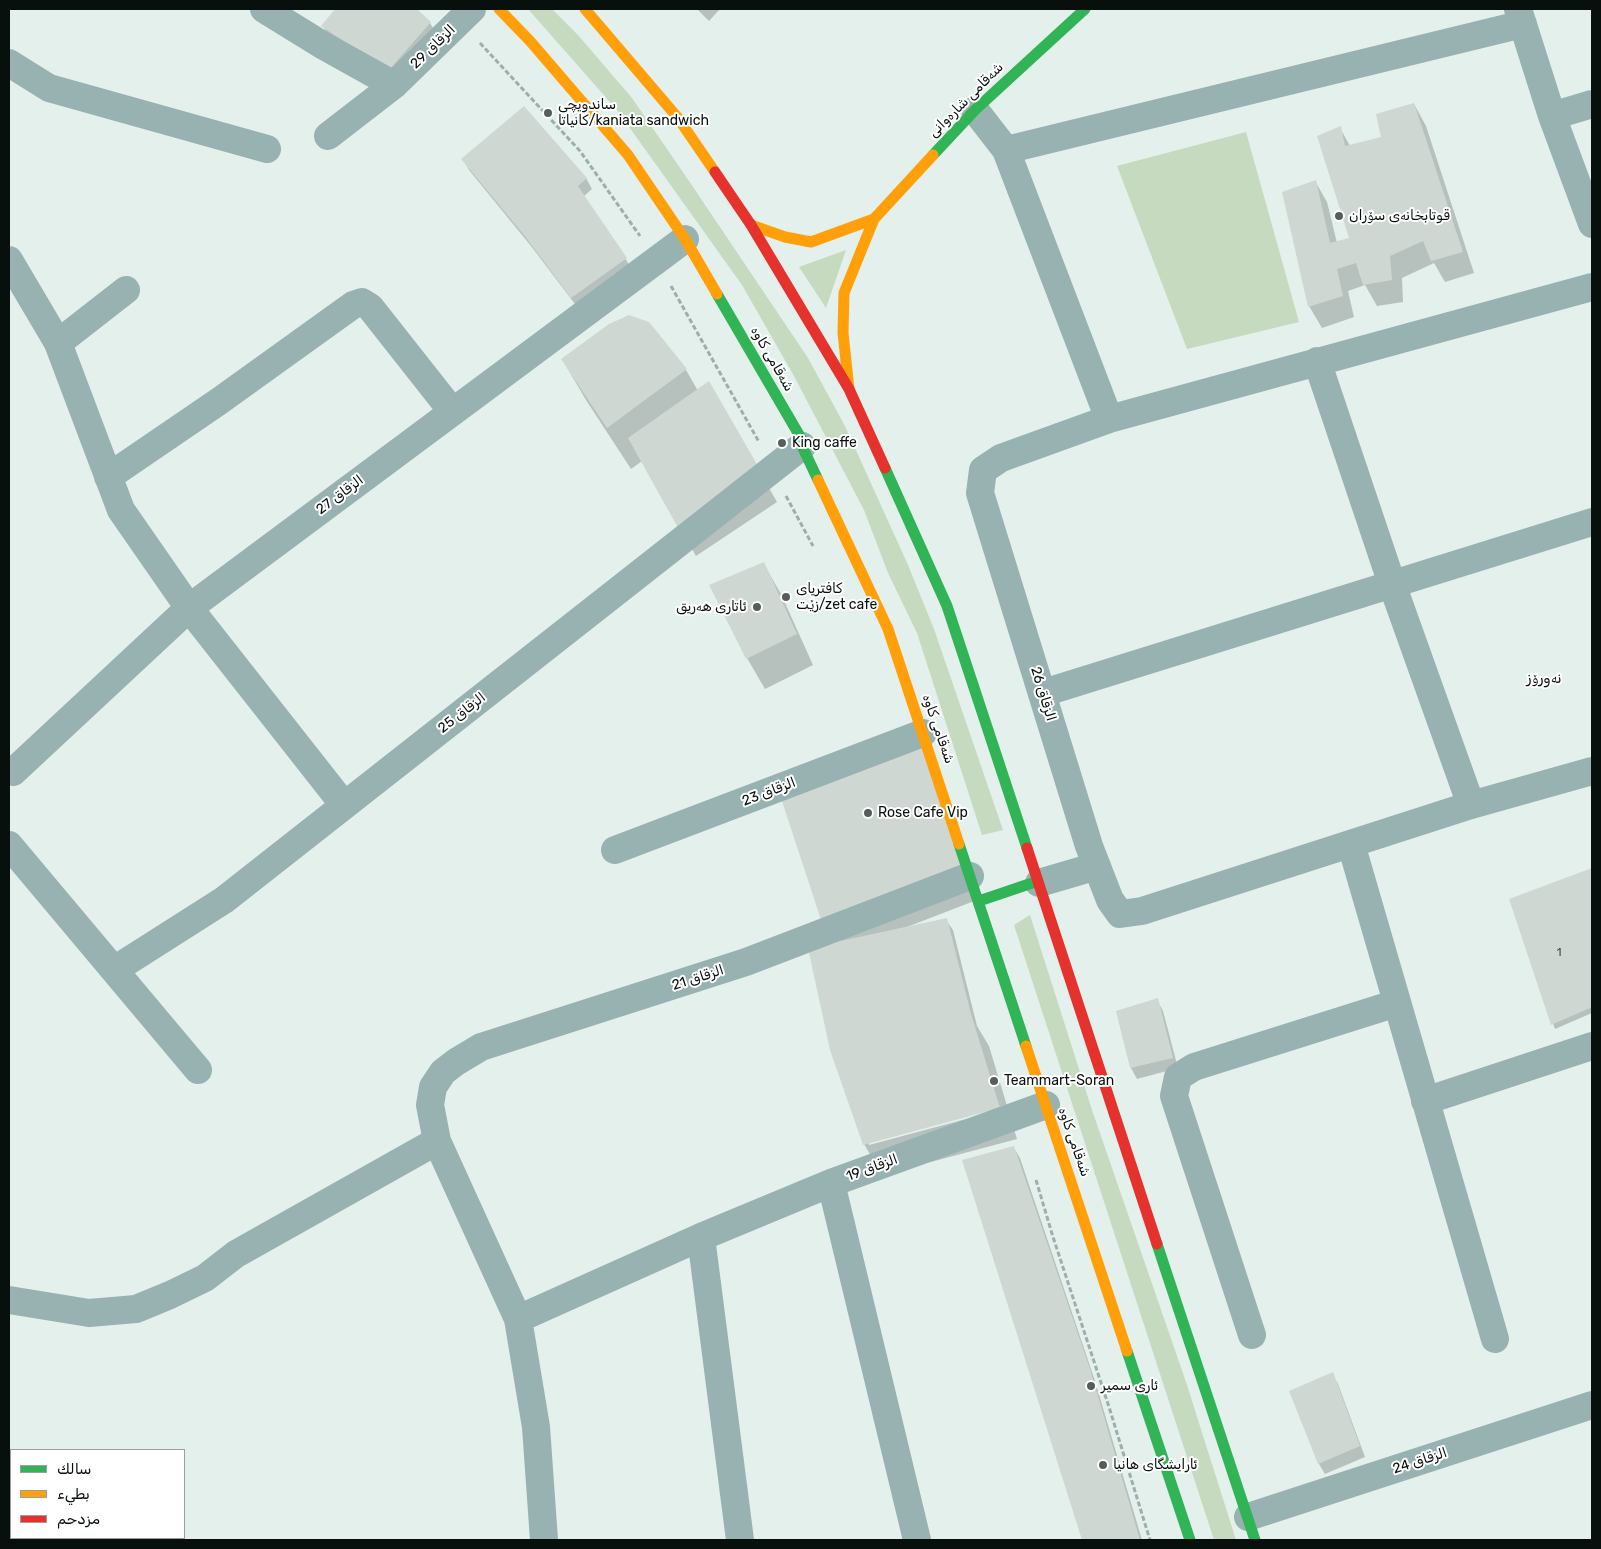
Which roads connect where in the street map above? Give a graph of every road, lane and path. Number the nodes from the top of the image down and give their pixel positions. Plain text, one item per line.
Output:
1 (264, 9) edge
2 (472, 9) edge
3 (499, 9) edge
4 (585, 9) edge
5 (1086, 9) edge
6 (1520, 17) edge
7 (9, 64) edge
8 (394, 85) junction
9 (1592, 104) edge
10 (975, 110) junction
11 (1552, 116) junction
12 (328, 136) dead end
13 (267, 149) dead end
14 (1006, 150) junction
15 (874, 219) junction
16 (1592, 224) edge
17 (751, 225) junction
18 (686, 239) junction
19 (9, 260) edge
20 (1592, 287) edge
21 (126, 290) dead end
22 (58, 343) junction
23 (1317, 361) junction
24 (849, 389) junction
25 (452, 411) junction
26 (1109, 419) junction
27 (802, 446) junction
28 (108, 477) junction
29 (1592, 522) edge
30 (1392, 584) junction
31 (188, 608) junction
32 (1043, 693) junction
33 (923, 733) junction
34 (1592, 771) edge
35 (13, 772) dead end
36 (344, 805) junction
37 (1471, 805) junction
38 (1351, 844) junction
39 (9, 845) edge
40 (615, 850) dead end
41 (1097, 866) junction
42 (1038, 882) junction
43 (975, 889) junction
44 (114, 970) junction
45 (1397, 1003) junction
46 (1592, 1046) edge
47 (198, 1070) dead end
48 (1425, 1101) junction
49 (1046, 1105) junction
50 (437, 1141) junction
51 (831, 1183) junction
52 (701, 1236) junction
53 (9, 1300) edge
54 (518, 1319) junction
55 (1252, 1335) dead end
56 (1495, 1339) dead end
57 (1592, 1405) edge
58 (1251, 1529) edge
59 (544, 1540) edge
60 (740, 1540) edge
61 (917, 1540) edge
62 (1190, 1540) edge

1 - 8 street
2 - 8 street, الزقاق 29
3 - 18 main road, شەقامی کاوە
4 - 17 main road
5 - 10 main road, شەقامی شارەوانی
6 - 11 street
6 - 14 street
7 - 13 street
8 - 12 street, الزقاق 29
9 - 11 street
10 - 14 street
10 - 15 main road, شەقامی شارەوانی
11 - 16 street
14 - 26 street
15 - 17 main road
15 - 24 main road
17 - 24 main road
18 - 25 street, الزقاق 27
18 - 27 main road, شەقامی کاوە
19 - 22 street
20 - 23 street
21 - 22 street
22 - 28 street
23 - 26 street
23 - 30 street
24 - 42 main road
25 - 28 street
25 - 31 street, الزقاق 27
26 - 32 street, الزقاق 26
27 - 33 main road, شەقامی کاوە
27 - 36 street, الزقاق 25
28 - 31 street
29 - 30 street
30 - 32 street
30 - 37 street
31 - 35 street, الزقاق 27
31 - 36 street
32 - 41 street, الزقاق 26
33 - 40 street, الزقاق 23
33 - 43 main road, شەقامی کاوە
34 - 37 street
36 - 44 street, الزقاق 25
37 - 38 street
38 - 41 street, الزقاق 26
38 - 45 street
39 - 44 street
41 - 42 street
42 - 43 main road
42 - 58 main road
43 - 49 main road, شەقامی کاوە
43 - 50 street, الزقاق 21
44 - 47 street
45 - 48 street
45 - 55 street
46 - 48 street
48 - 56 street
49 - 51 street, الزقاق 19
49 - 62 main road, شەقامی کاوە
50 - 53 street
50 - 54 street
51 - 52 street, الزقاق 19
51 - 61 street
52 - 54 street, الزقاق 19
52 - 60 street
54 - 59 street
57 - 58 street, الزقاق 24

